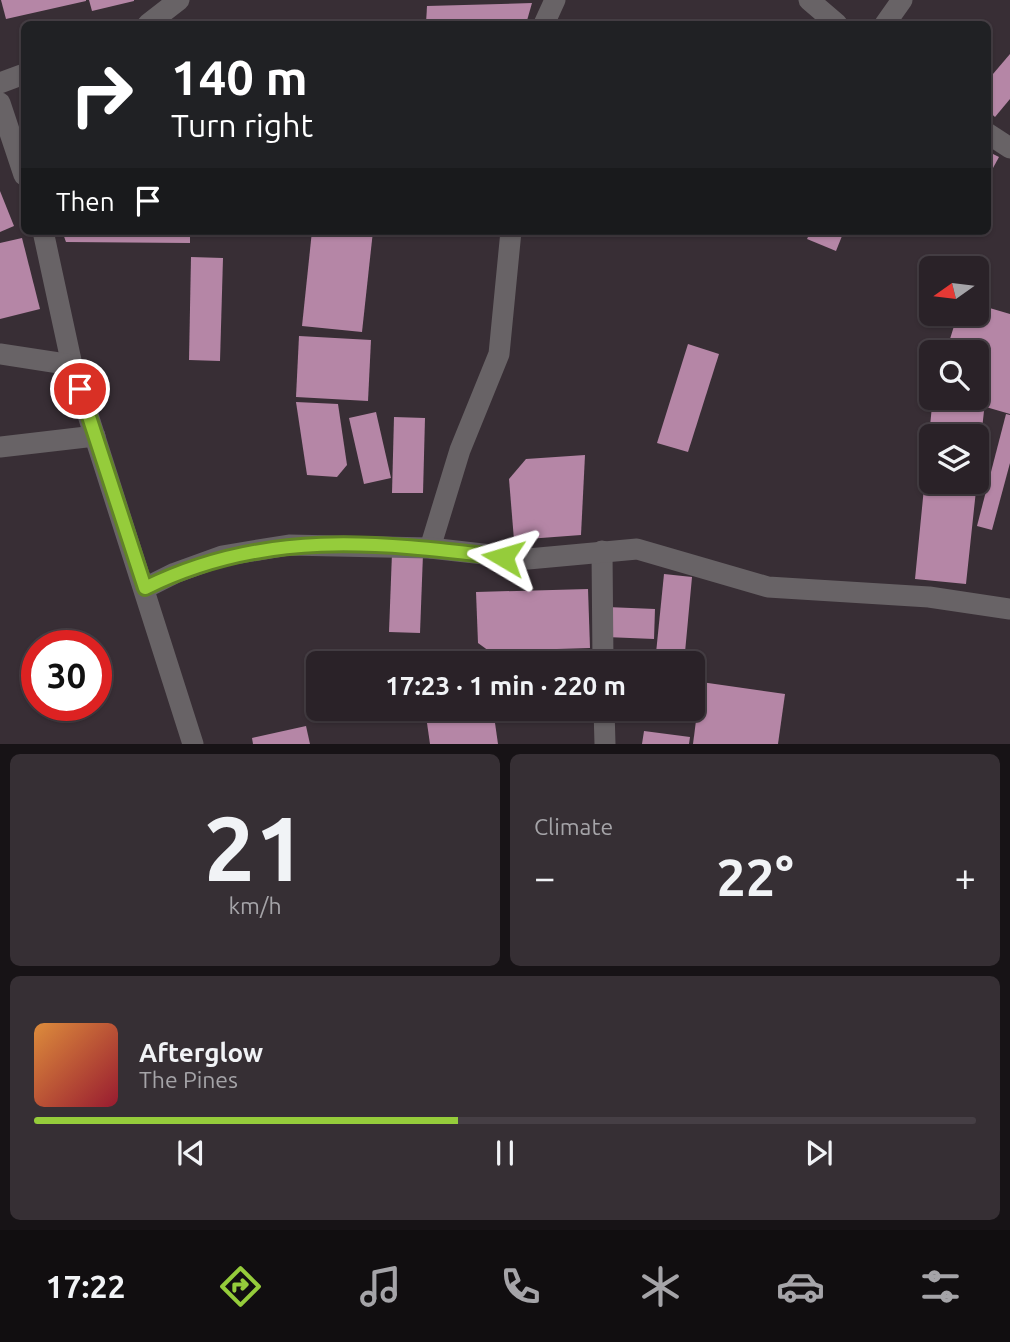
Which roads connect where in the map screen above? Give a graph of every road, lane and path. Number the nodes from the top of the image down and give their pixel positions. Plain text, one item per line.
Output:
1 (179, 0) edge
2 (555, 0) edge
3 (809, 0) edge
4 (902, 0) edge
5 (152, 21) edge
6 (545, 21) edge
7 (834, 21) edge
8 (888, 21) edge
9 (21, 75) edge
10 (0, 83) edge
11 (0, 103) edge
12 (991, 136) edge
13 (1010, 148) edge
14 (21, 166) edge
15 (44, 235) edge
16 (512, 235) edge
17 (0, 354) edge
18 (72, 365) junction
19 (95, 436) junction
20 (0, 447) edge
21 (430, 548) junction
22 (602, 551) junction
23 (145, 588) junction
24 (1010, 609) edge
25 (603, 651) edge
26 (604, 721) edge
27 (193, 744) edge
28 (605, 744) edge

1 - 5 street
2 - 6 street
3 - 7 street
4 - 8 street
9 - 10 street
11 - 14 street
12 - 13 street
15 - 18 street
16 - 21 street
17 - 18 street
18 - 19 street
19 - 20 street
19 - 23 street
21 - 22 street
21 - 23 street
22 - 24 street
22 - 25 street
23 - 27 street
26 - 28 street

